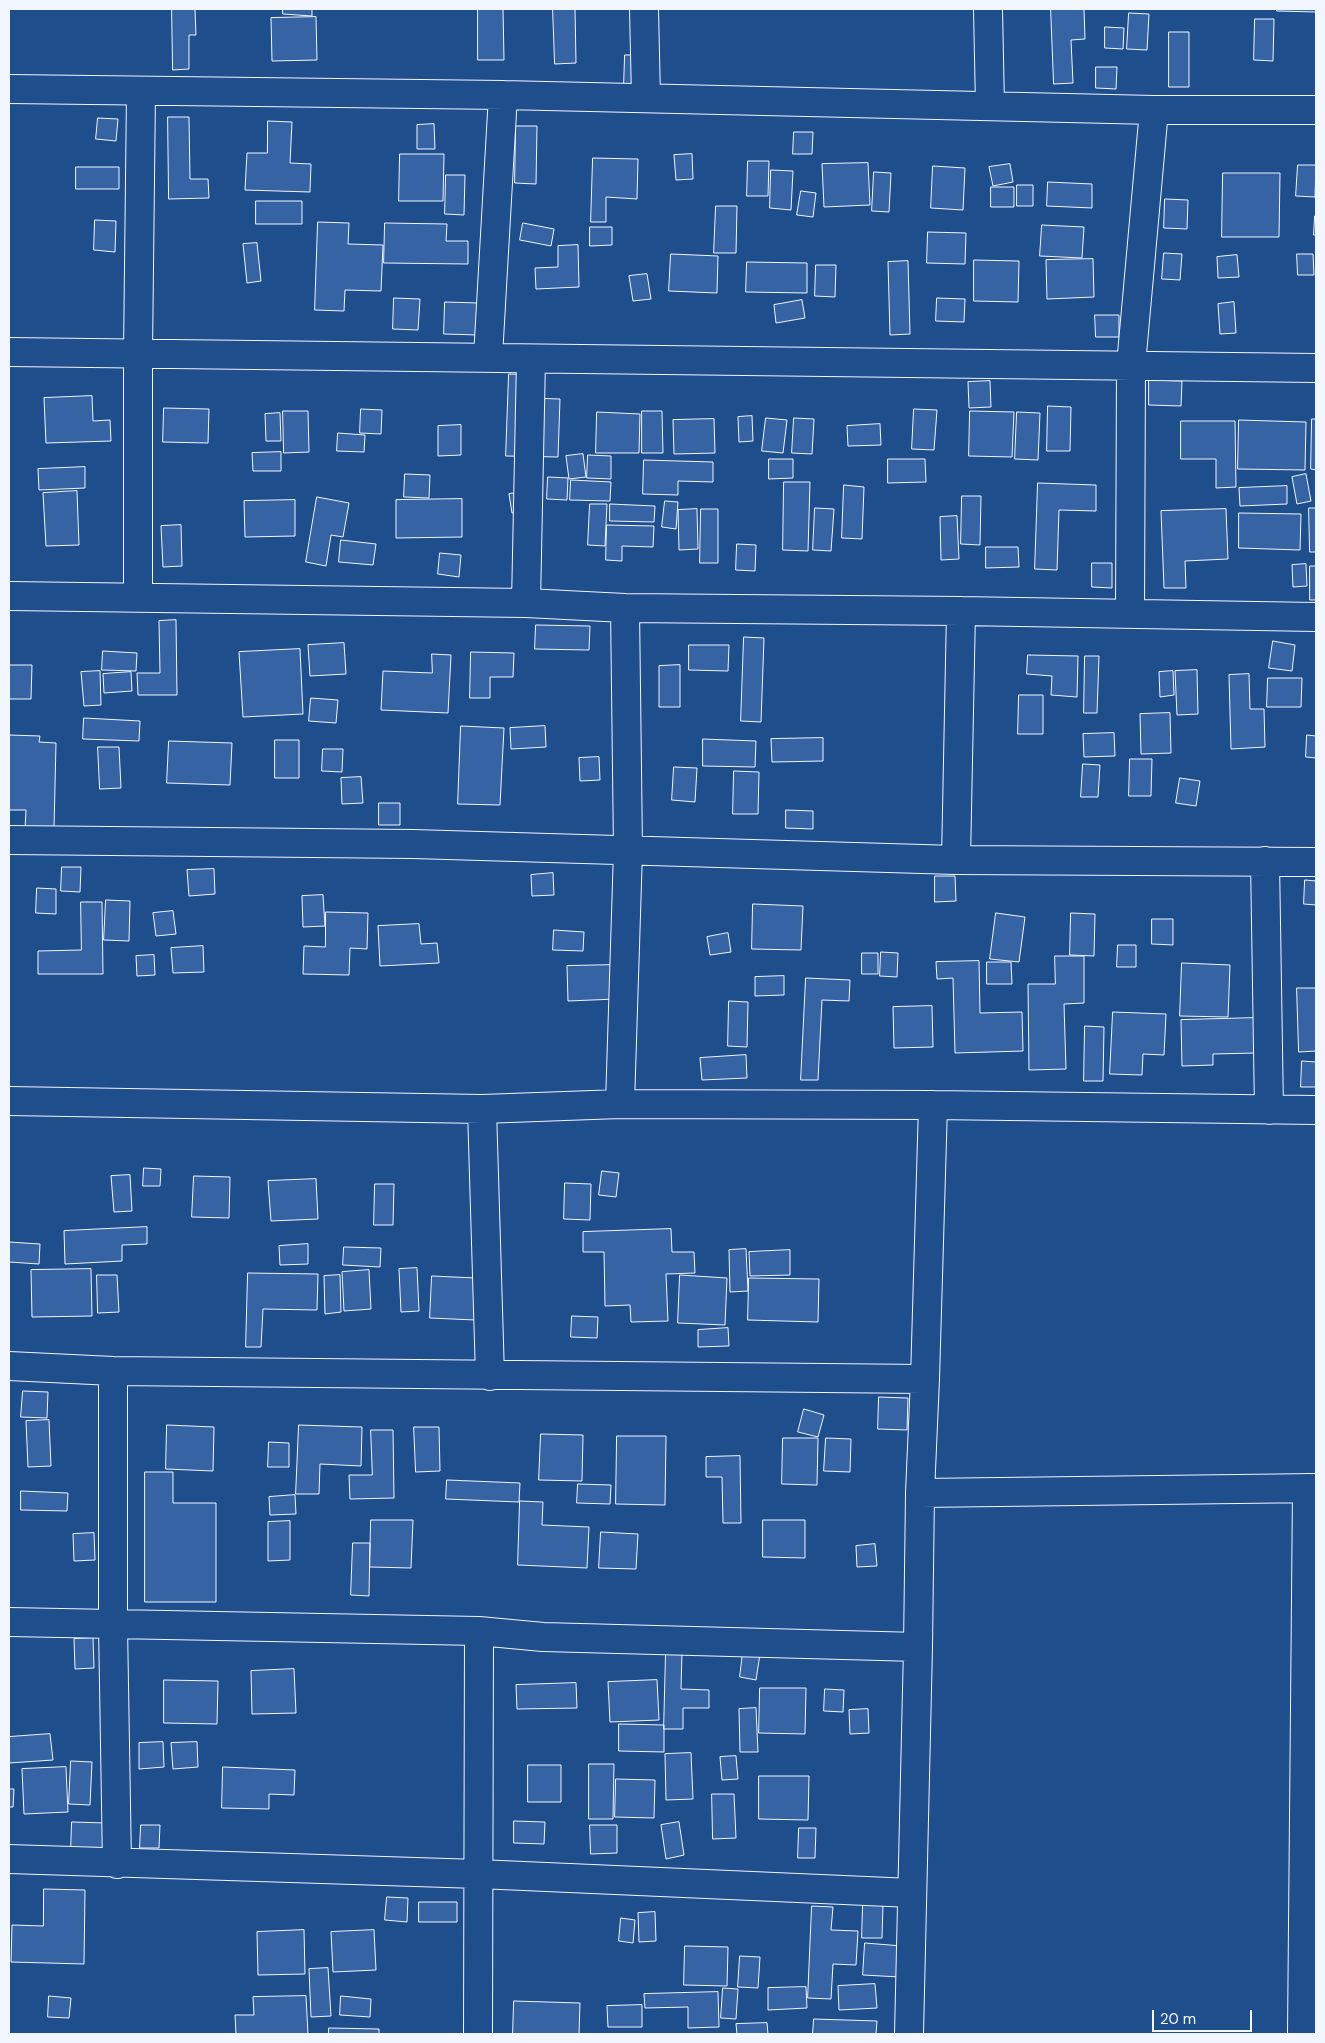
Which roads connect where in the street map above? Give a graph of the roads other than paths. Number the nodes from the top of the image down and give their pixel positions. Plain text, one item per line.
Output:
1 (644, 9) edge
2 (988, 9) edge
3 (9, 89) edge
4 (142, 91) junction
5 (503, 95) junction
6 (646, 98) junction
7 (990, 106) junction
8 (1154, 110) junction
9 (1316, 110) edge
10 (9, 352) edge
11 (138, 354) junction
12 (488, 357) junction
13 (532, 359) junction
14 (1131, 366) junction
15 (1316, 368) edge
16 (9, 596) edge
17 (138, 596) junction
18 (526, 603) junction
19 (625, 608) junction
20 (960, 611) junction
21 (1130, 614) junction
22 (1316, 617) edge
23 (9, 840) edge
24 (628, 851) junction
25 (956, 860) junction
26 (1265, 861) junction
27 (1316, 862) edge
28 (9, 1101) edge
29 (620, 1104) junction
30 (933, 1105) junction
31 (482, 1109) junction
32 (1269, 1110) junction
33 (1316, 1110) edge
34 (9, 1366) edge
35 (112, 1371) junction
36 (490, 1376) junction
37 (925, 1379) junction
38 (1312, 1488) edge
39 (920, 1493) junction
40 (9, 1622) edge
41 (112, 1625) junction
42 (480, 1631) junction
43 (918, 1647) junction
44 (9, 1860) edge
45 (117, 1864) junction
46 (478, 1874) junction
47 (912, 1893) junction
48 (478, 2034) edge
49 (909, 2034) edge
50 (1302, 2034) edge

1 - 6 street
2 - 7 street
3 - 4 street
4 - 5 street
4 - 11 street
5 - 6 street
5 - 12 street
6 - 7 street
7 - 8 street
8 - 9 street
8 - 14 street
10 - 11 street
11 - 12 street
11 - 17 street
12 - 13 street
13 - 14 street
13 - 18 street
14 - 15 street
14 - 21 street
16 - 17 street
17 - 18 street
18 - 19 street
19 - 20 street
19 - 24 street
20 - 21 street
20 - 25 street
21 - 22 street
23 - 24 street
24 - 25 street
24 - 29 street
25 - 26 street
26 - 27 street
26 - 32 street
28 - 31 street
29 - 30 street
29 - 31 street
30 - 32 street
30 - 37 street
31 - 36 street
32 - 33 street
34 - 35 street
35 - 36 street
35 - 41 street
36 - 37 street
37 - 39 street
38 - 39 street
38 - 50 street
39 - 43 street
40 - 41 street
41 - 42 street
41 - 45 street
42 - 43 street
42 - 46 street
43 - 47 street
44 - 45 street
45 - 46 street
46 - 47 street
46 - 48 street
47 - 49 street

